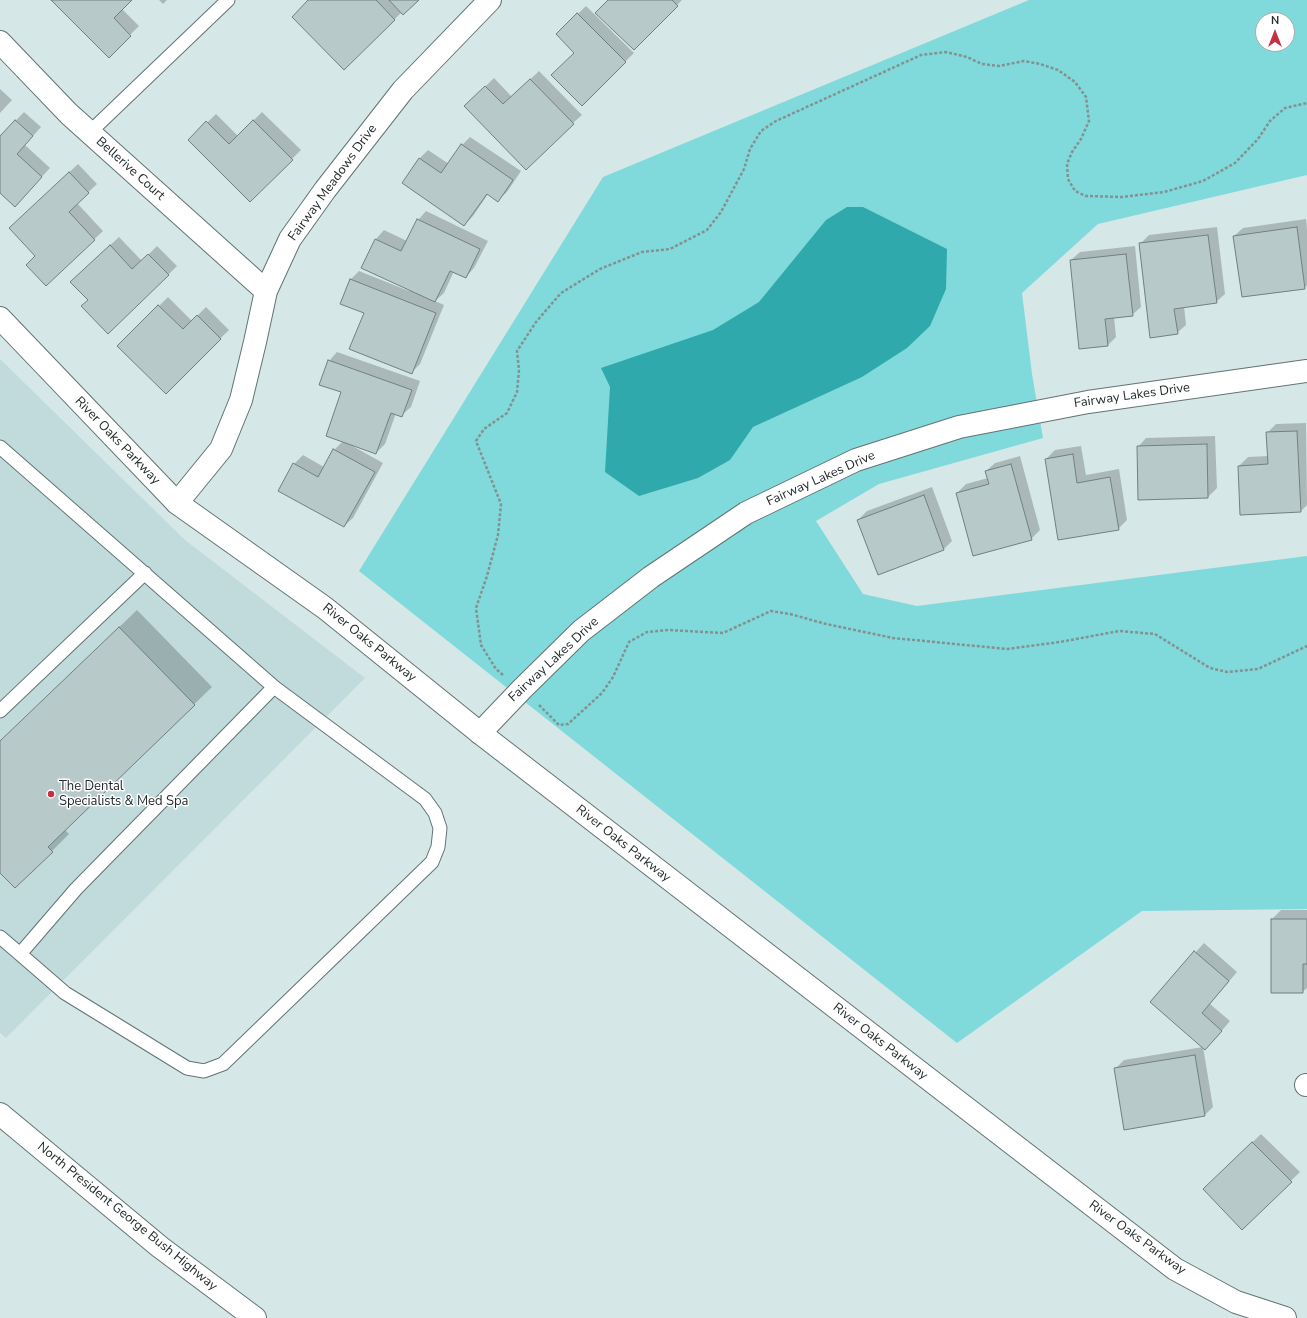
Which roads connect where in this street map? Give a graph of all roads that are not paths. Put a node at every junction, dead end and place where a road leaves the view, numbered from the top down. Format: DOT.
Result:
graph roads {
  1 [pos="228,0"];
  2 [pos="490,0"];
  3 [pos="0,42"];
  4 [pos="89,133"];
  5 [pos="266,291"];
  6 [pos="0,318"];
  7 [pos="1307,371"];
  8 [pos="0,447"];
  9 [pos="177,503"];
  10 [pos="145,573"];
  11 [pos="274,687"];
  12 [pos="0,711"];
  13 [pos="480,733"];
  14 [pos="0,937"];
  15 [pos="20,954"];
  16 [pos="0,1114"];
  17 [pos="255,1318"];
  18 [pos="1285,1318"];
  1 -- 4 [label="lane"];
  2 -- 5 [label="street, Fairway Meadows Drive"];
  3 -- 4 [label="street, Bellerive Court"];
  4 -- 5 [label="street, Bellerive Court"];
  5 -- 9 [label="street, Fairway Meadows Drive"];
  6 -- 9 [label="street, River Oaks Parkway"];
  7 -- 13 [label="street, Fairway Lakes Drive"];
  8 -- 10 [label="lane"];
  9 -- 13 [label="street, River Oaks Parkway"];
  10 -- 11 [label="lane"];
  10 -- 12 [label="lane"];
  11 -- 15 [label="lane"];
  11 -- 15 [label="lane"];
  13 -- 18 [label="street, River Oaks Parkway"];
  14 -- 15 [label="lane"];
  16 -- 17 [label="street, North President George Bush Highway"];
}
